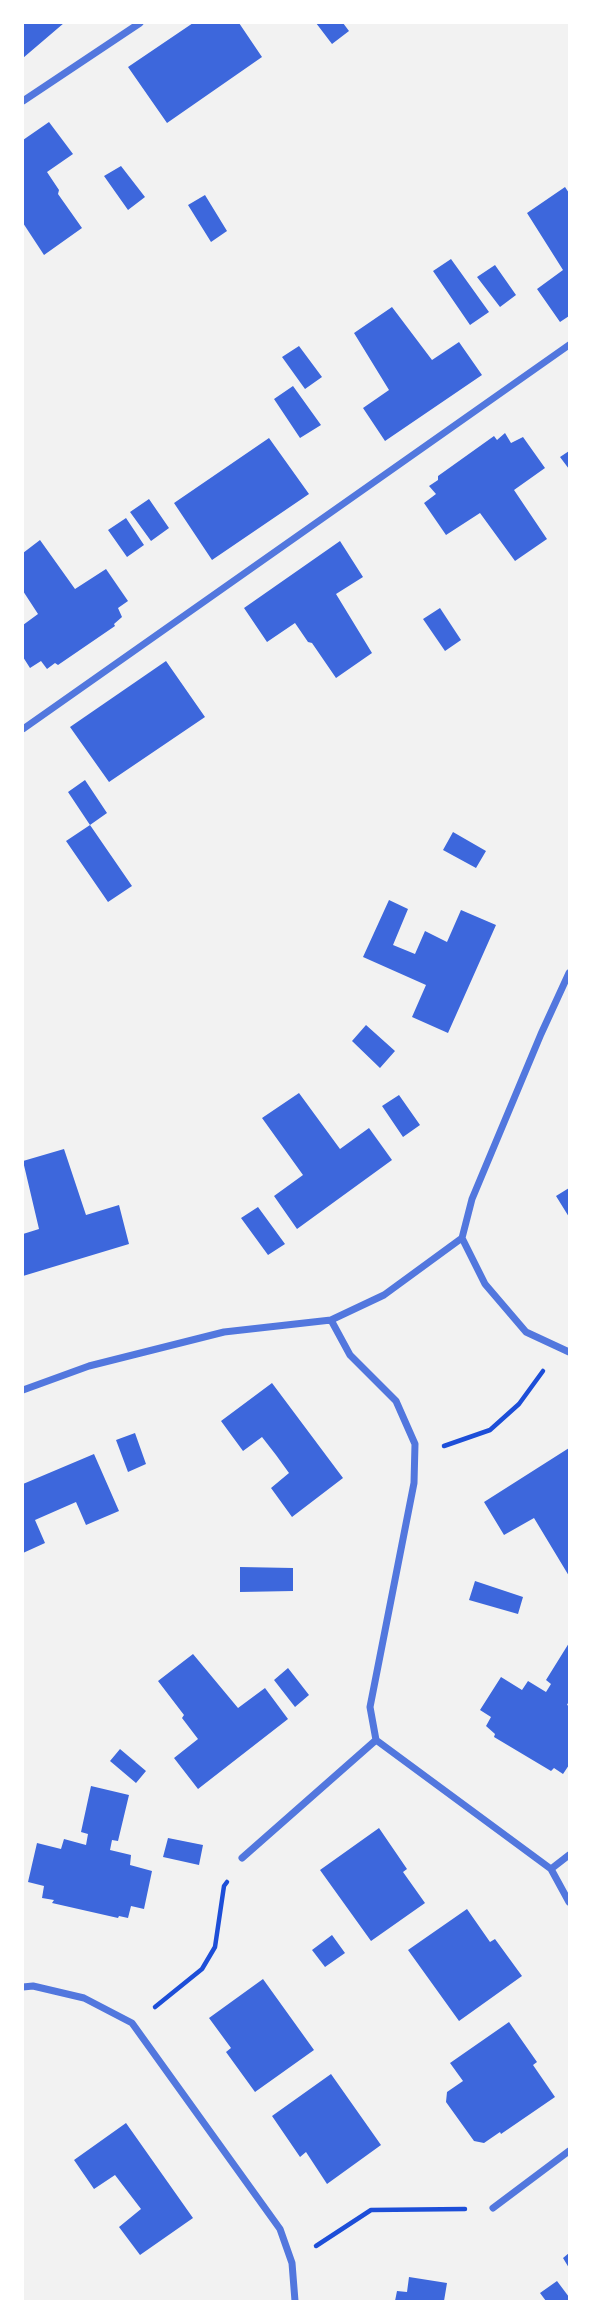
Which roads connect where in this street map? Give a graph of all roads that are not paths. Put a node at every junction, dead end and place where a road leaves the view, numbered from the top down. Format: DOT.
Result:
graph roads {
  1 [pos="140,23"];
  2 [pos="23,101"];
  3 [pos="569,345"];
  4 [pos="23,729"];
  5 [pos="569,973"];
  6 [pos="462,1238"];
  7 [pos="331,1320"];
  8 [pos="569,1352"];
  9 [pos="23,1390"];
  10 [pos="376,1740"];
  11 [pos="569,1855"];
  12 [pos="242,1858"];
  13 [pos="551,1868"];
  14 [pos="569,1902"];
  15 [pos="23,1987"];
  16 [pos="569,2151"];
  17 [pos="494,2208"];
  18 [pos="295,2301"];
  1 -- 2 [label="street"];
  3 -- 4 [label="street"];
  5 -- 6 [label="street"];
  6 -- 7 [label="street"];
  6 -- 8 [label="street"];
  7 -- 9 [label="street"];
  7 -- 10 [label="street"];
  10 -- 12 [label="street"];
  10 -- 13 [label="street"];
  11 -- 13 [label="street"];
  13 -- 14 [label="street"];
  15 -- 18 [label="street"];
  16 -- 17 [label="street"];
}
